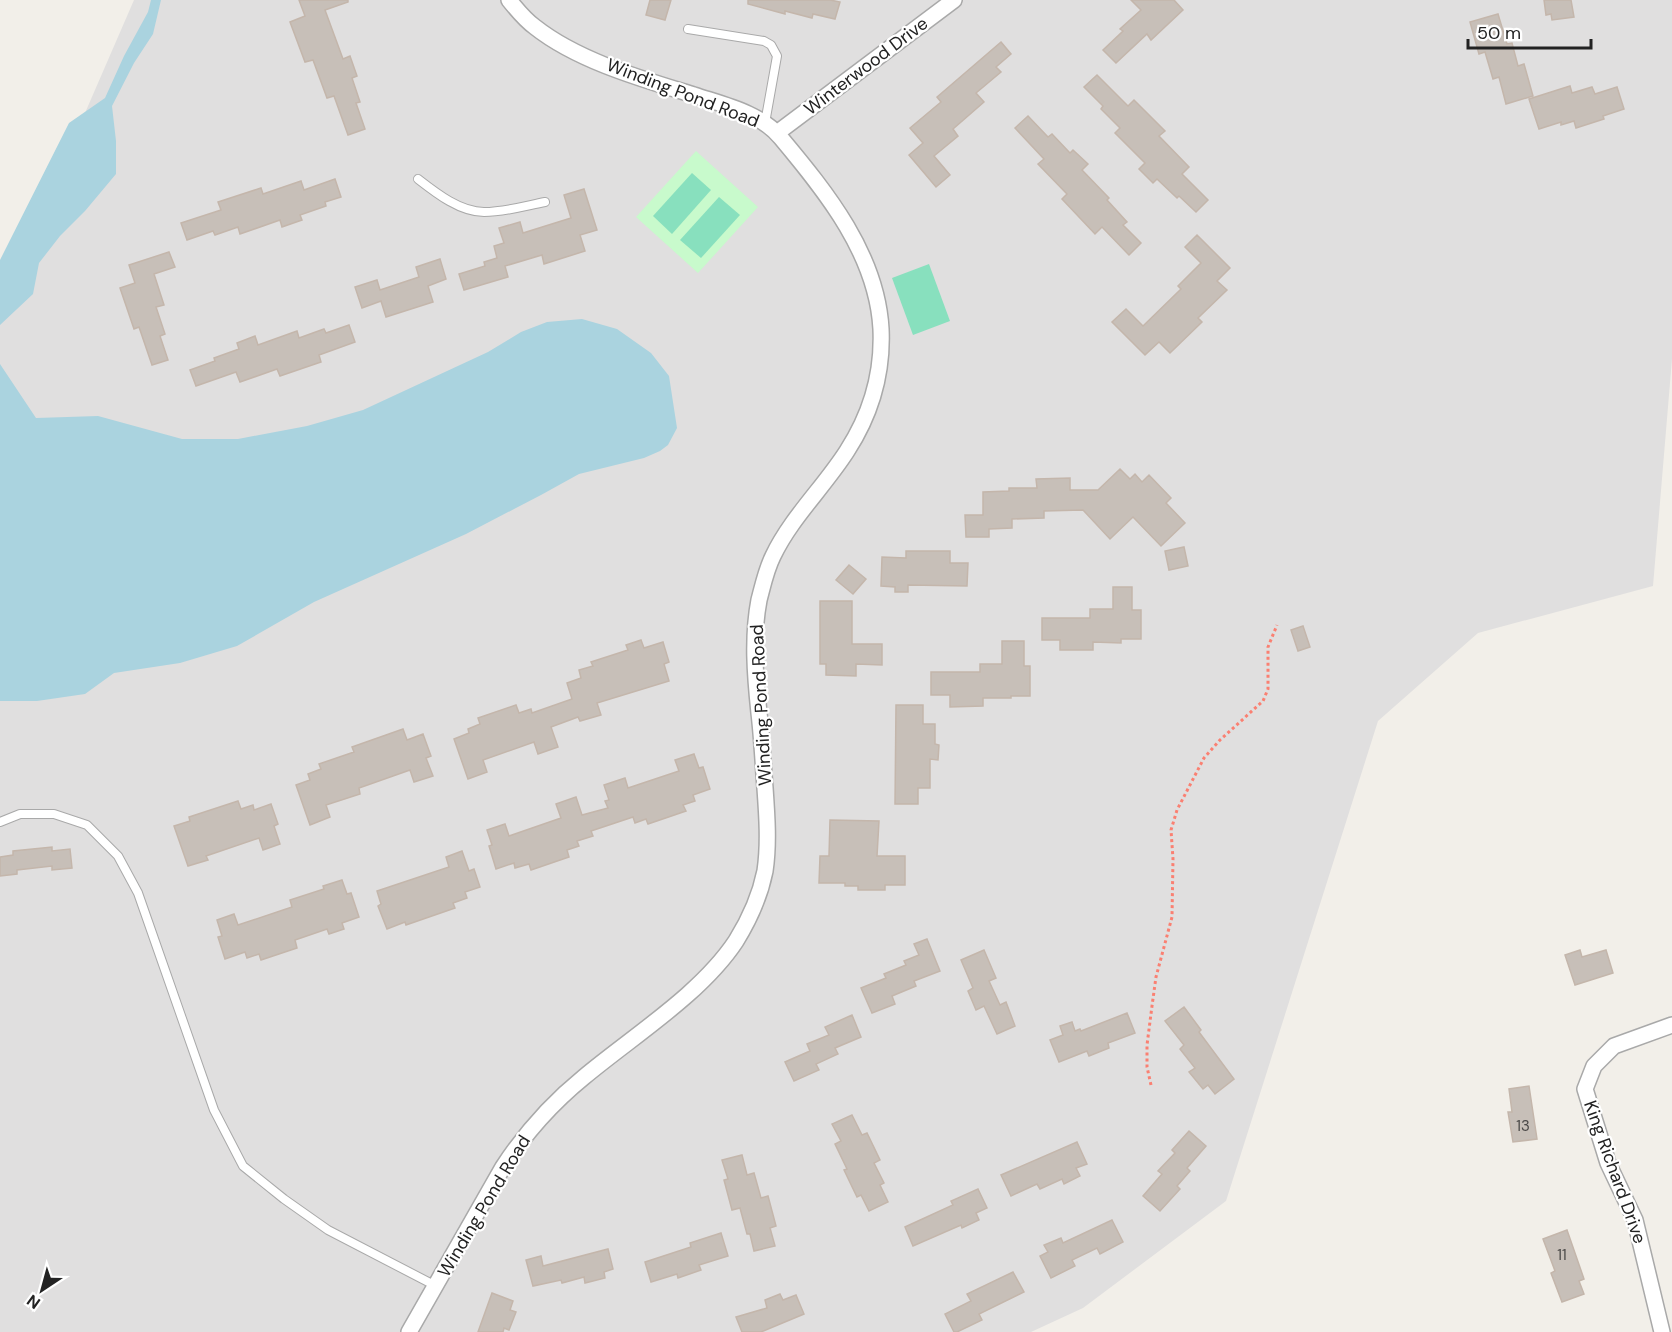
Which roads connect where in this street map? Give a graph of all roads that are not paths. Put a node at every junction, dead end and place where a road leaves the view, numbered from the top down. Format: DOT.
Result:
graph roads {
  1 [pos="508,0"];
  2 [pos="954,0"];
  3 [pos="688,29"];
  4 [pos="765,123"];
  5 [pos="777,133"];
  6 [pos="418,179"];
  7 [pos="545,202"];
  8 [pos="0,822"];
  9 [pos="1672,1025"];
  10 [pos="436,1286"];
  11 [pos="409,1332"];
  12 [pos="1662,1332"];
  1 -- 4 [label="street, Winding Pond Road"];
  2 -- 5 [label="street, Winterwood Drive"];
  3 -- 4 [label="lane"];
  4 -- 5 [label="street, Winding Pond Road"];
  5 -- 10 [label="street, Winding Pond Road"];
  6 -- 7 [label="lane"];
  8 -- 10 [label="lane"];
  9 -- 12 [label="street, King Richard Drive"];
  10 -- 11 [label="street, Winding Pond Road"];
}
